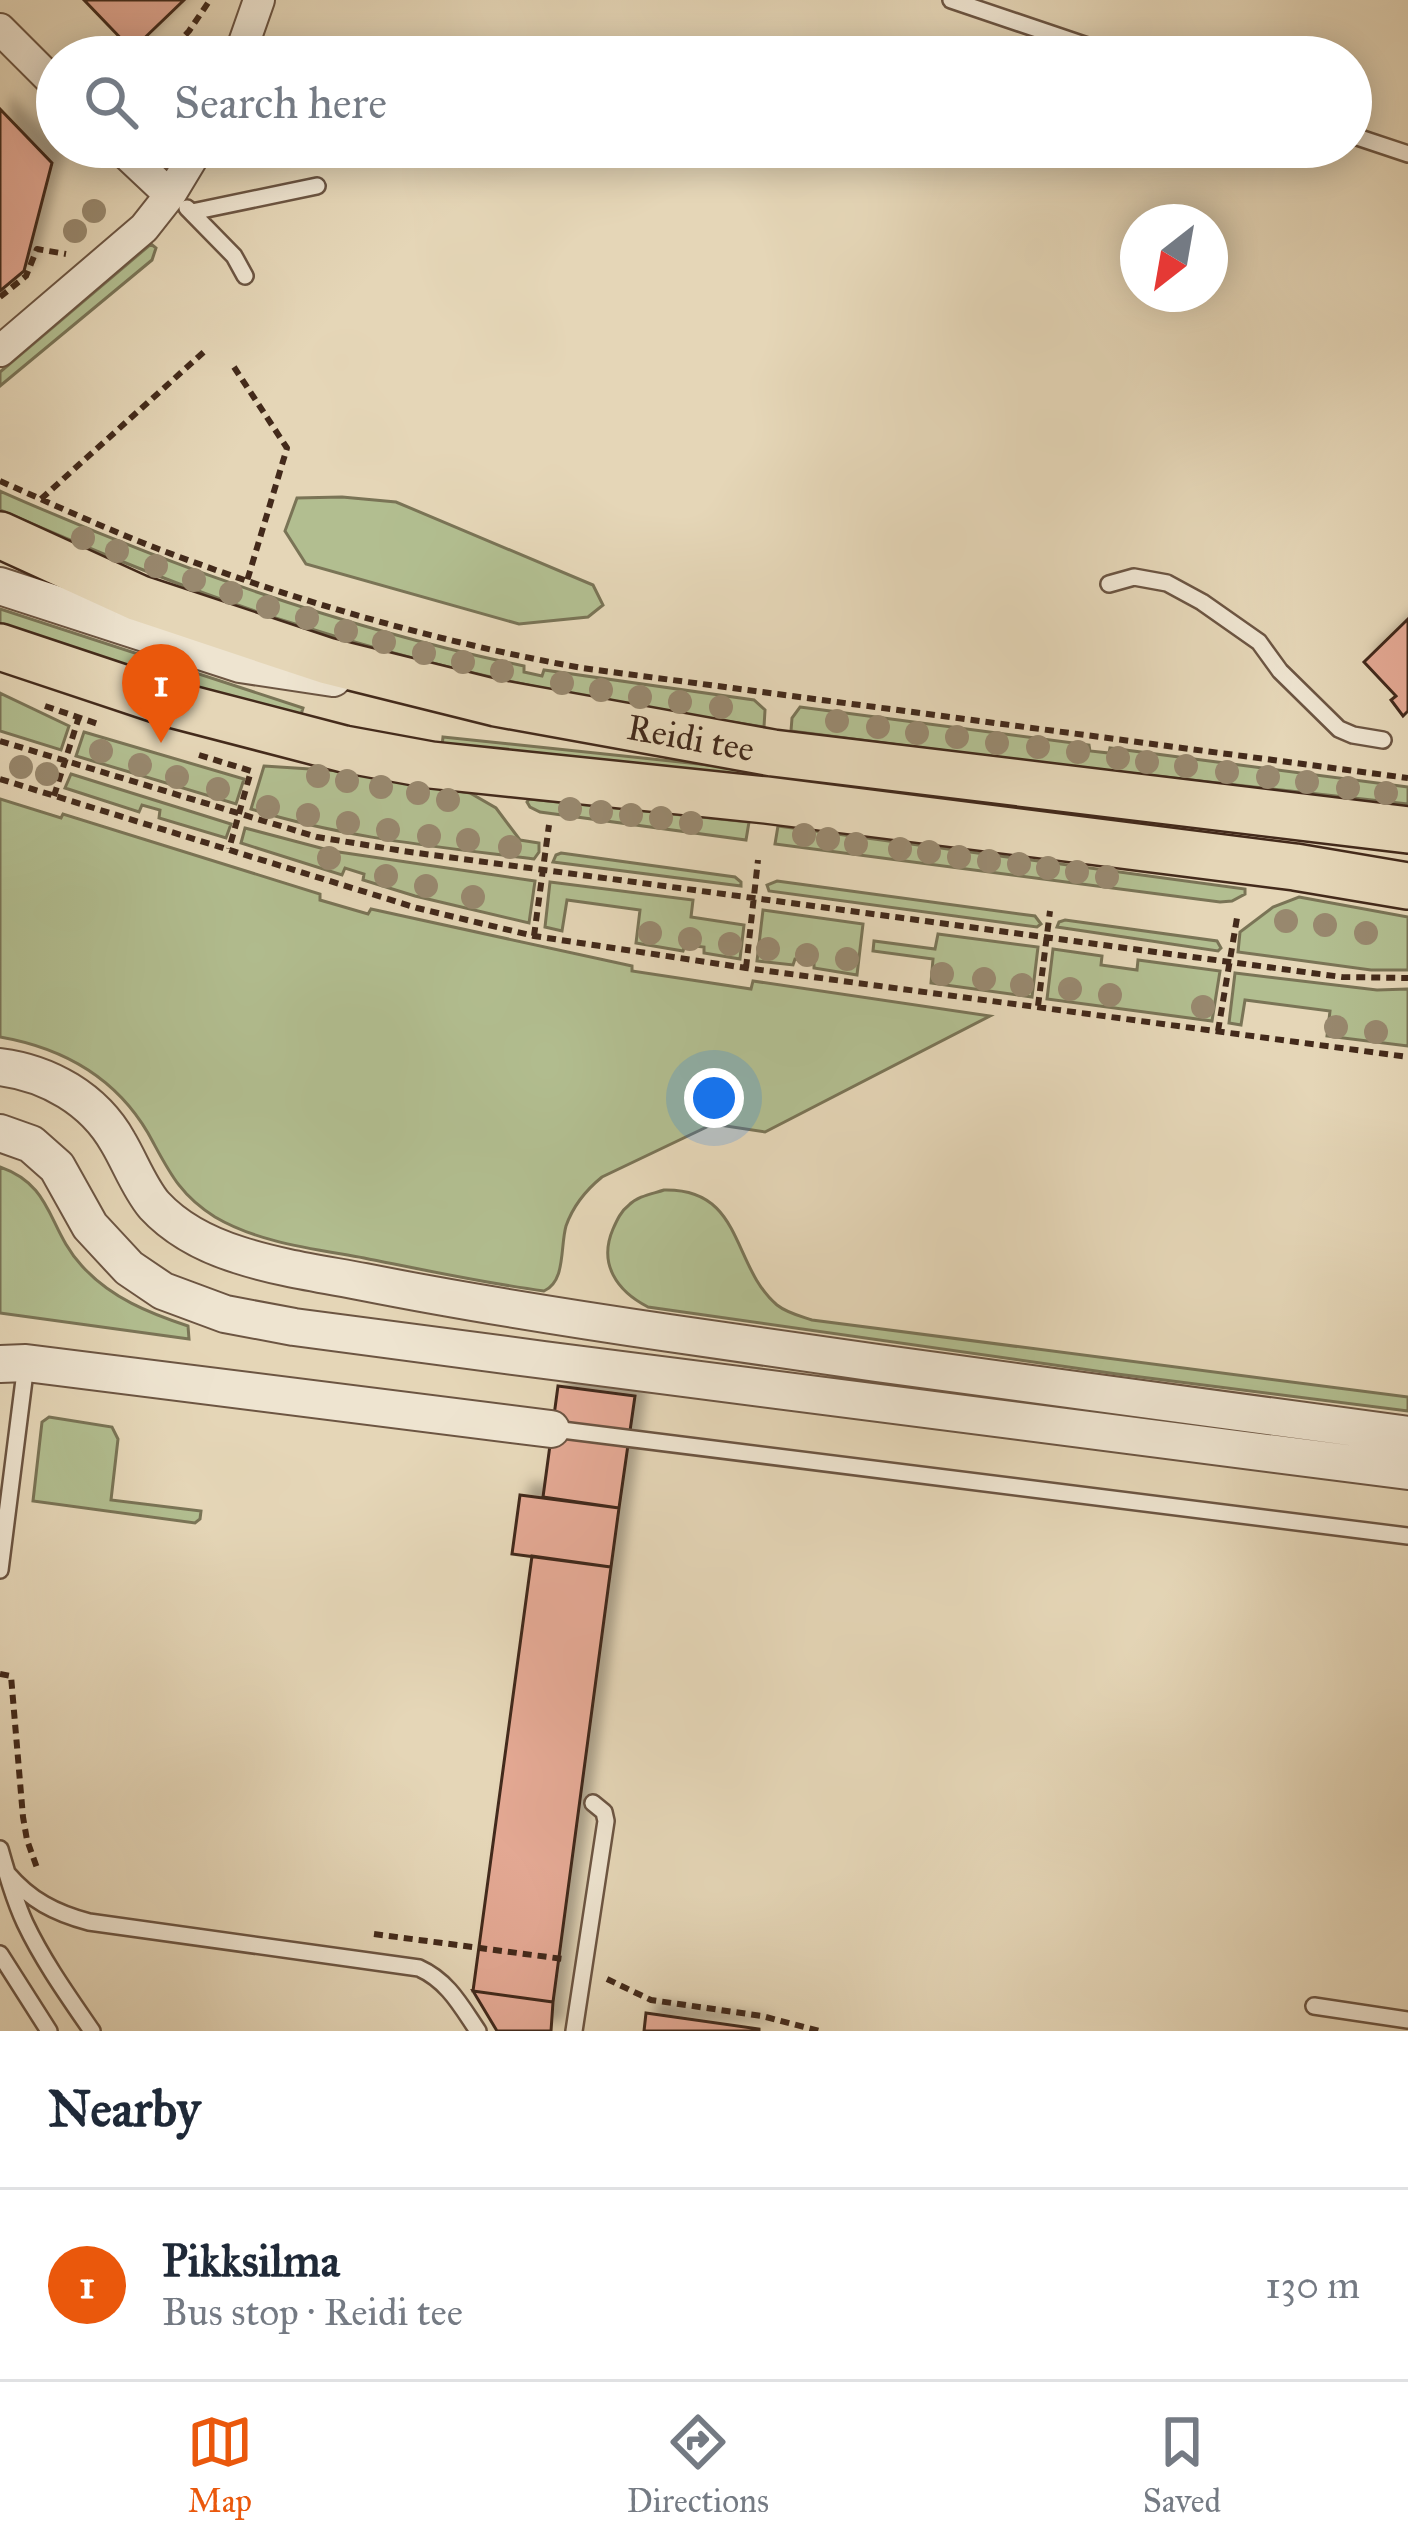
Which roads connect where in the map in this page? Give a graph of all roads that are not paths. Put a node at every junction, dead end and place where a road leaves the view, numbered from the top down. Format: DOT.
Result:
graph roads {
  1 [pos="259,0"];
  2 [pos="951,0"];
  3 [pos="0,29"];
  4 [pos="246,36"];
  5 [pos="1058,36"];
  6 [pos="36,65"];
  7 [pos="1372,142"];
  8 [pos="1408,154"];
  9 [pos="142,168"];
  10 [pos="192,168"];
  11 [pos="317,186"];
  12 [pos="181,204"];
  13 [pos="244,276"];
  14 [pos="0,351"];
  15 [pos="0,535"];
  16 [pos="1109,584"];
  17 [pos="0,586"];
  18 [pos="0,647"];
  19 [pos="496,703"];
  20 [pos="1383,740"];
  21 [pos="1408,830"];
  22 [pos="1408,886"];
  23 [pos="0,1067"];
  24 [pos="0,1133"];
  25 [pos="576,1319"];
  26 [pos="9,1360"];
  27 [pos="544,1360"];
  28 [pos="551,1429"];
  29 [pos="1408,1435"];
  30 [pos="1408,1471"];
  31 [pos="1408,1536"];
  32 [pos="0,1570"];
  33 [pos="593,1803"];
  34 [pos="0,1849"];
  35 [pos="7,1874"];
  36 [pos="0,1954"];
  37 [pos="1314,2006"];
  38 [pos="1402,2021"];
  39 [pos="50,2031"];
  40 [pos="92,2031"];
  41 [pos="478,2031"];
  42 [pos="574,2031"];
  1 -- 4 [label="street"];
  2 -- 5 [label="lane"];
  3 -- 6 [label="street"];
  7 -- 8 [label="lane"];
  9 -- 12 [label="street"];
  10 -- 12 [label="street"];
  11 -- 12 [label="lane"];
  12 -- 13 [label="lane"];
  12 -- 14 [label="street"];
  15 -- 19 [label="main road, Reidi tee"];
  16 -- 20 [label="lane"];
  17 -- 19 [label="street"];
  18 -- 22 [label="main road, Reidi tee"];
  19 -- 21 [label="main road, Reidi tee"];
  23 -- 25 [label="street"];
  24 -- 27 [label="street"];
  25 -- 27 [label="street"];
  25 -- 29 [label="street"];
  26 -- 28 [label="street"];
  26 -- 32 [label="lane"];
  27 -- 30 [label="street"];
  28 -- 31 [label="lane"];
  33 -- 42 [label="lane"];
  34 -- 35 [label="lane"];
  35 -- 40 [label="lane"];
  35 -- 41 [label="lane"];
  36 -- 39 [label="lane"];
  37 -- 38 [label="lane"];
}
